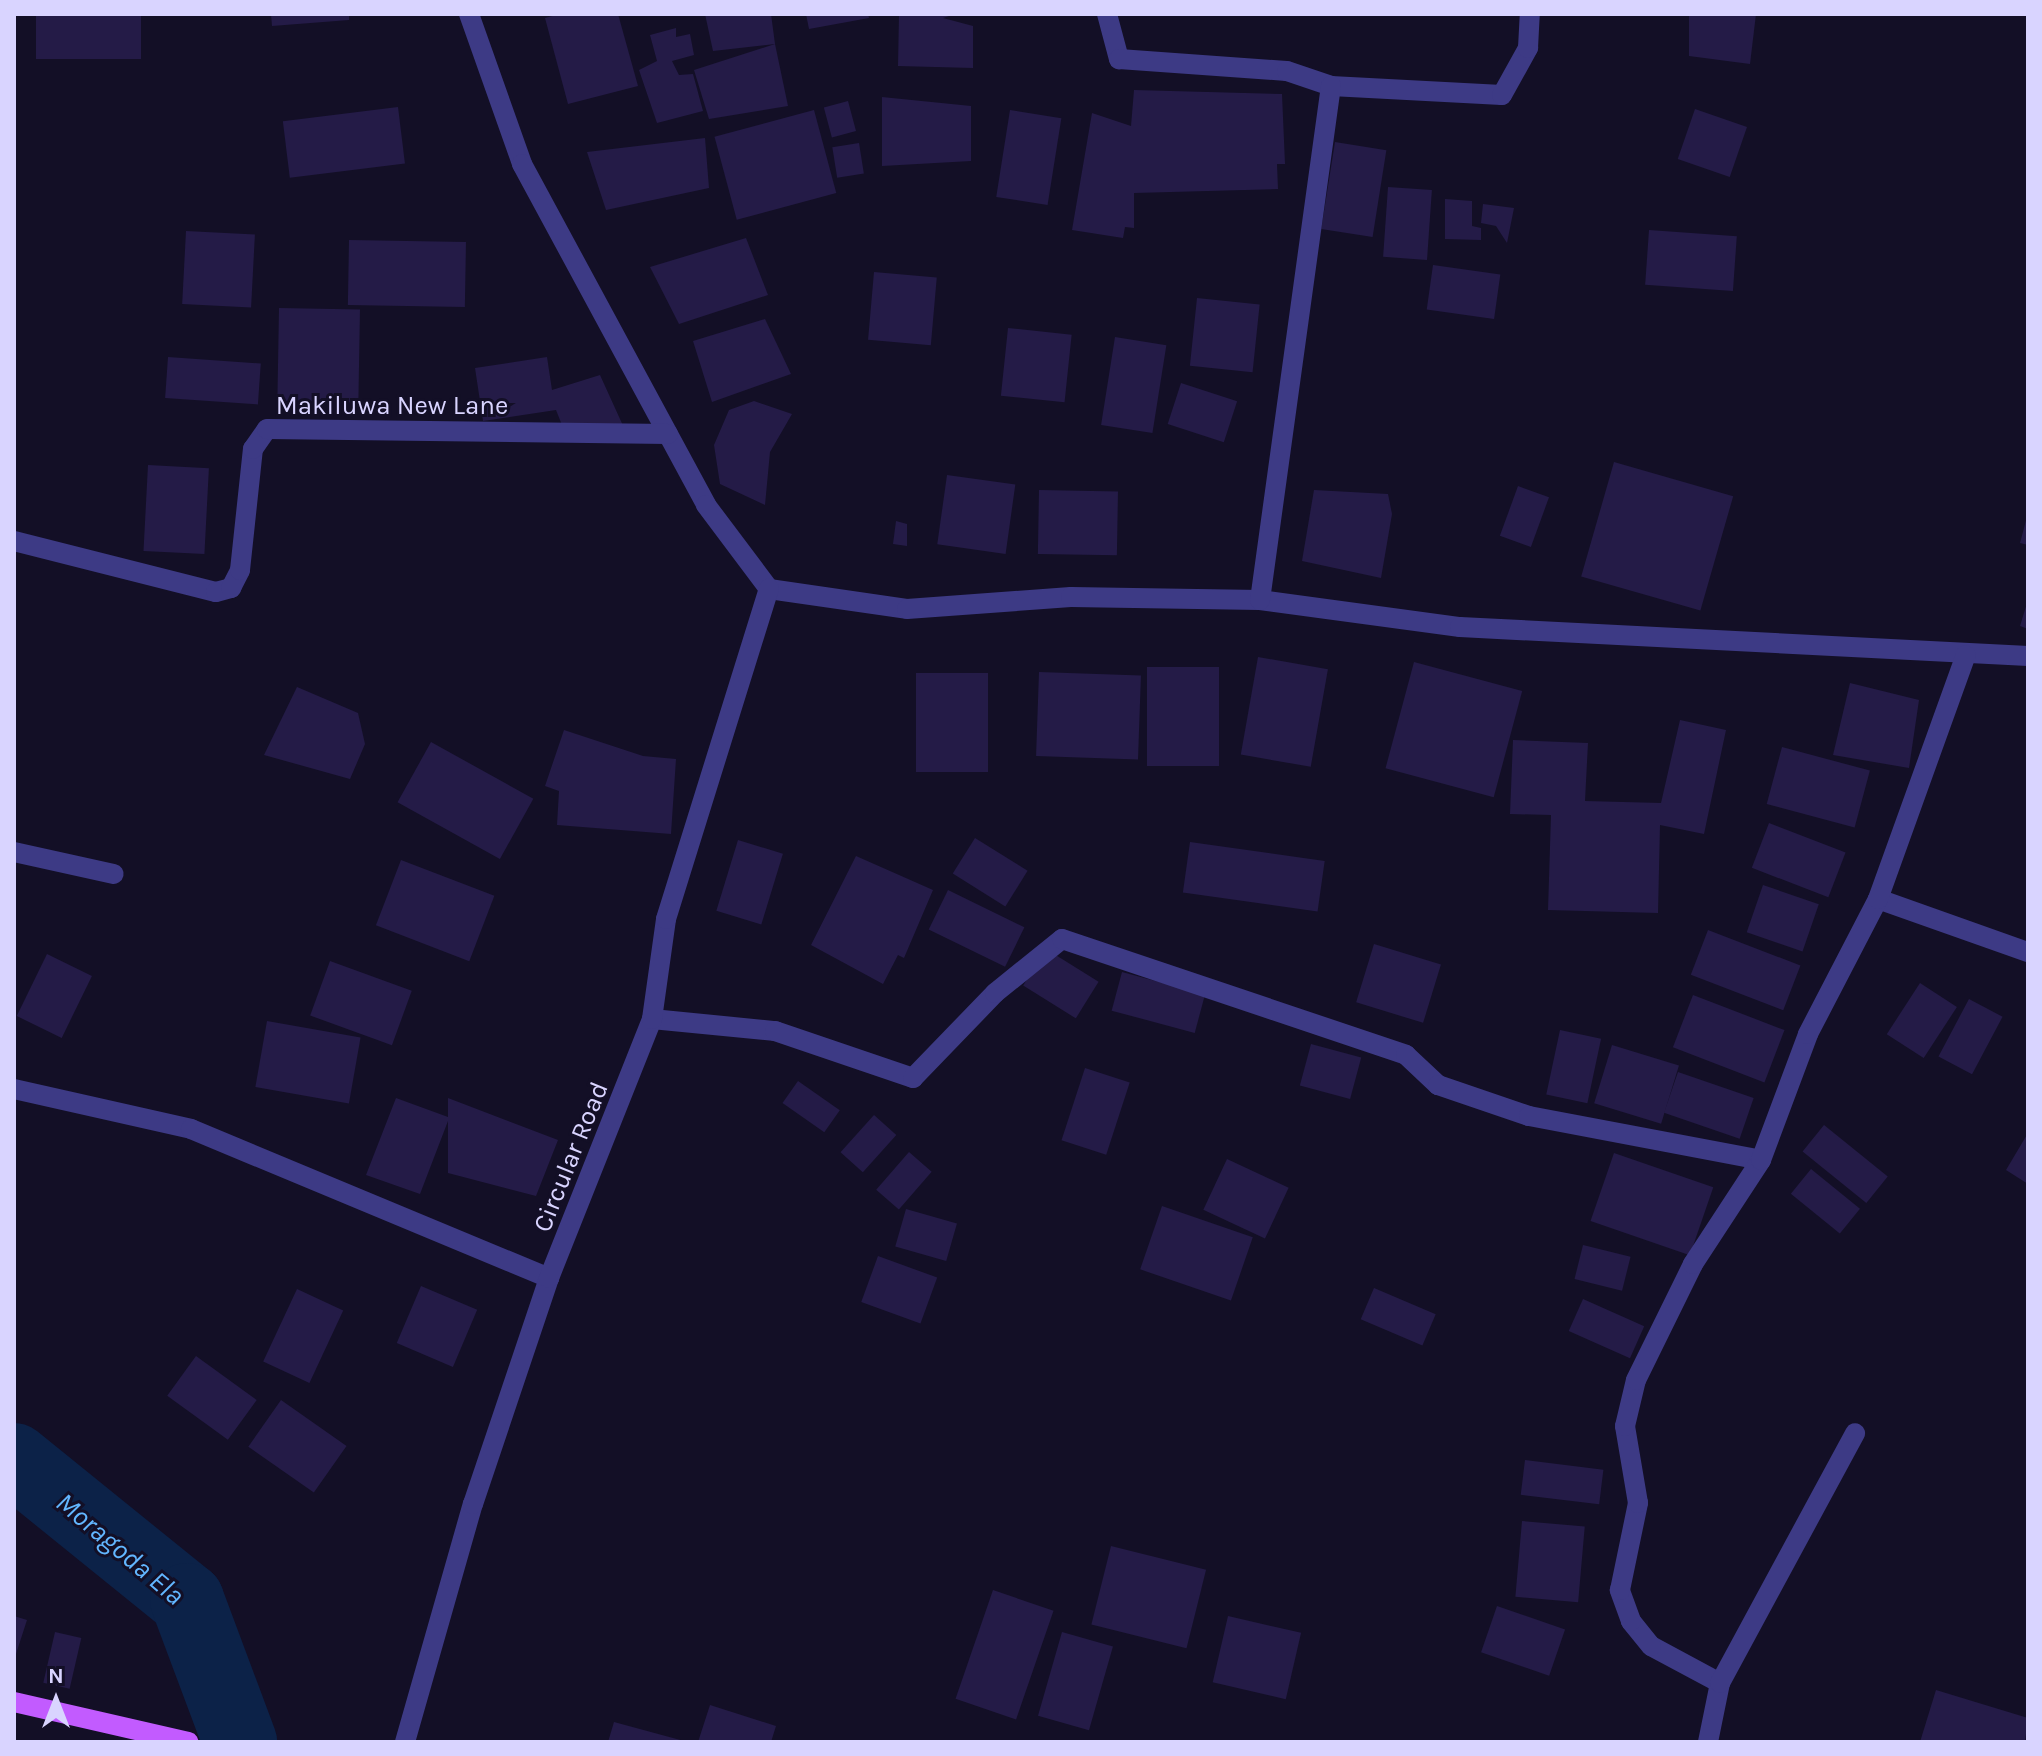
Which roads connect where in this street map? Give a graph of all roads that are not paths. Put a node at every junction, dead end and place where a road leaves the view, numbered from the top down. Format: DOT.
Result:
graph roads {
  1 [pos="469,14"];
  2 [pos="1107,14"];
  3 [pos="1530,14"];
  4 [pos="1331,86"];
  5 [pos="668,434"];
  6 [pos="14,541"];
  7 [pos="769,589"];
  8 [pos="1260,600"];
  9 [pos="1966,655"];
  10 [pos="2028,656"];
  11 [pos="14,852"];
  12 [pos="114,874"];
  13 [pos="1878,899"];
  14 [pos="2028,952"];
  15 [pos="652,1019"];
  16 [pos="14,1089"];
  17 [pos="1761,1160"];
  18 [pos="549,1278"];
  19 [pos="1855,1433"];
  20 [pos="1720,1683"];
  21 [pos="14,1702"];
  22 [pos="133,1736"];
  23 [pos="188,1742"];
  24 [pos="405,1742"];
  25 [pos="1708,1742"];
  1 -- 5 [label="street"];
  2 -- 4 [label="street"];
  3 -- 4 [label="street"];
  4 -- 8 [label="street"];
  5 -- 6 [label="street, Makiluwa New Lane"];
  5 -- 7 [label="street"];
  7 -- 8 [label="street"];
  7 -- 15 [label="street, Circular Road"];
  8 -- 9 [label="street"];
  9 -- 10 [label="street"];
  9 -- 13 [label="street"];
  11 -- 12 [label="street"];
  13 -- 14 [label="street"];
  13 -- 17 [label="street"];
  15 -- 17 [label="street"];
  15 -- 18 [label="street, Circular Road"];
  16 -- 18 [label="street"];
  17 -- 20 [label="street"];
  18 -- 24 [label="street, Circular Road"];
  19 -- 20 [label="street"];
  20 -- 25 [label="street"];
  21 -- 22 [label="main road"];
  22 -- 23 [label="main road"];
}
